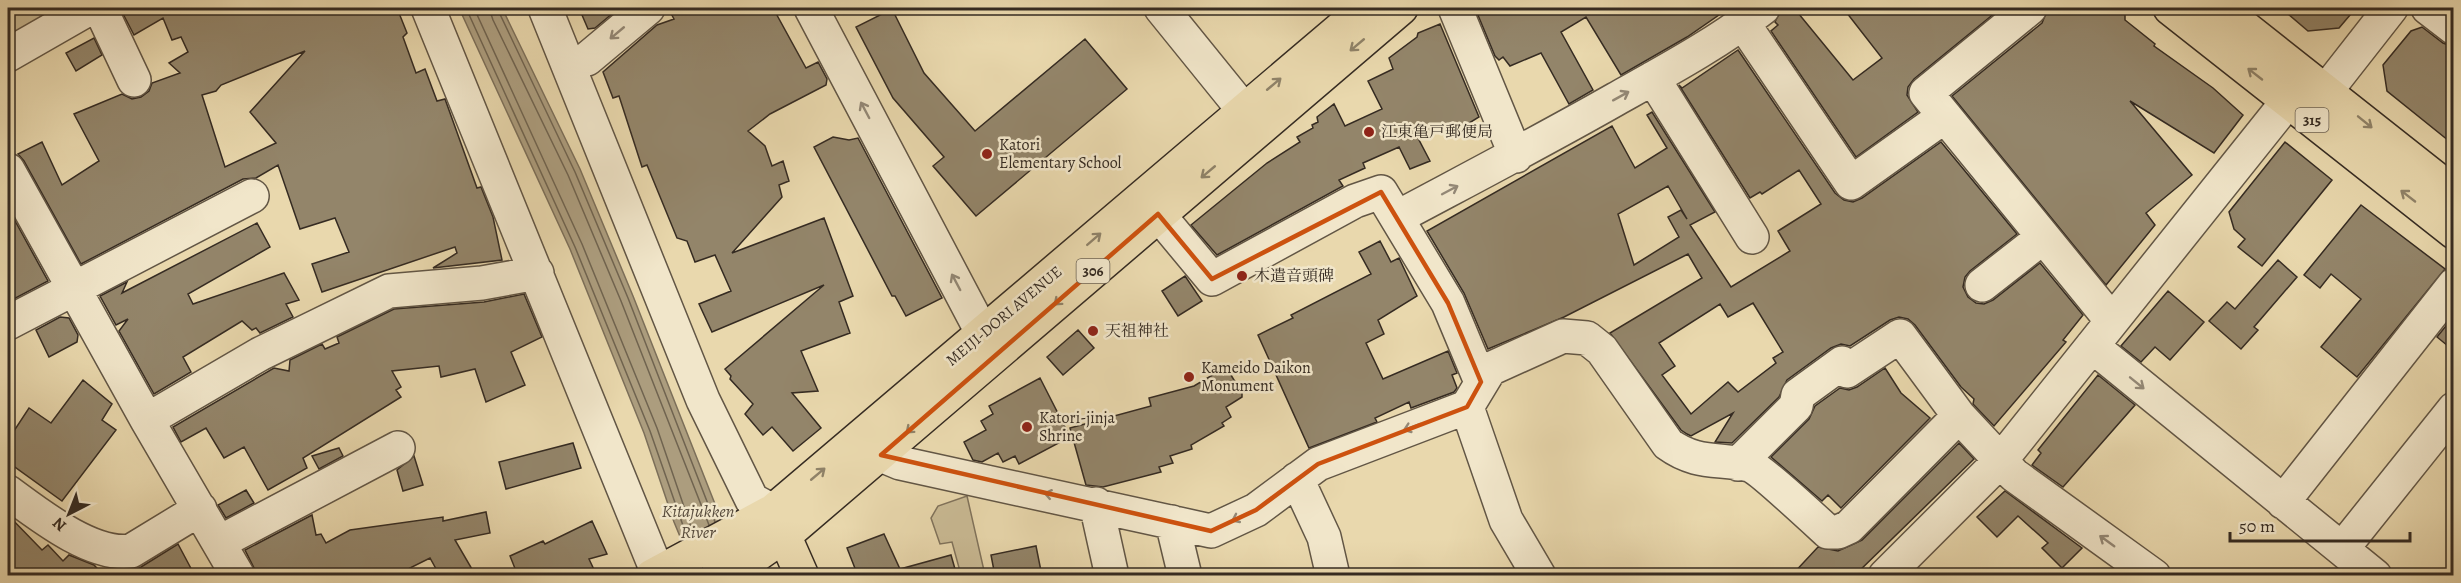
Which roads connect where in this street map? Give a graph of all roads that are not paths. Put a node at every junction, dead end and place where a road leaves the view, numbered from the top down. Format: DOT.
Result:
graph roads {
  1 [pos="90,8"];
  2 [pos="100,8"];
  3 [pos="428,8"];
  4 [pos="545,8"];
  5 [pos="566,8"];
  6 [pos="648,8"];
  7 [pos="811,8"];
  8 [pos="1161,8"];
  9 [pos="1365,8"];
  10 [pos="1401,8"];
  11 [pos="1455,8"];
  12 [pos="2031,8"];
  13 [pos="2170,8"];
  14 [pos="2220,8"];
  15 [pos="2391,8"];
  16 [pos="2428,8"];
  17 [pos="1753,15"];
  18 [pos="2454,28"];
  19 [pos="8,55"];
  20 [pos="586,59"];
  21 [pos="1653,78"];
  22 [pos="134,80"];
  23 [pos="2326,91"];
  24 [pos="2288,101"];
  25 [pos="1944,116"];
  26 [pos="1251,120"];
  27 [pos="1516,156"];
  28 [pos="8,170"];
  29 [pos="2454,193"];
  30 [pos="252,196"];
  31 [pos="1158,214"];
  32 [pos="1398,217"];
  33 [pos="2454,232"];
  34 [pos="1752,237"];
  35 [pos="2042,238"];
  36 [pos="537,273"];
  37 [pos="1982,285"];
  38 [pos="2454,285"];
  39 [pos="74,290"];
  40 [pos="8,324"];
  41 [pos="984,334"];
  42 [pos="2102,334"];
  43 [pos="1474,394"];
  44 [pos="2454,409"];
  45 [pos="1959,416"];
  46 [pos="147,420"];
  47 [pos="398,448"];
  48 [pos="881,455"];
  49 [pos="2001,460"];
  50 [pos="1738,464"];
  51 [pos="1297,479"];
  52 [pos="8,492"];
  53 [pos="2283,502"];
  54 [pos="1096,504"];
  55 [pos="200,509"];
  56 [pos="1172,522"];
  57 [pos="763,531"];
  58 [pos="220,542"];
  59 [pos="2342,549"];
  60 [pos="113,564"];
  61 [pos="1898,570"];
  62 [pos="661,572"];
  63 [pos="1531,573"];
  64 [pos="238,576"];
  65 [pos="717,576"];
  66 [pos="802,576"];
  67 [pos="1112,576"];
  68 [pos="1185,576"];
  69 [pos="1333,576"];
  70 [pos="2154,576"];
  71 [pos="2375,576"];
  1 -- 19 [label="street"];
  2 -- 22 [label="street"];
  3 -- 36 [label="street"];
  4 -- 57 [label="street"];
  5 -- 20 [label="street"];
  6 -- 20 [label="street, one-way"];
  41 -- 7 [label="street, one-way"];
  8 -- 26 [label="street"];
  26 -- 9 [label="main road, MEIJI-DORI AVENUE / 306, one-way"];
  10 -- 26 [label="main road, MEIJI-DORI AVENUE / 306, one-way"];
  11 -- 27 [label="street"];
  12 -- 25 [label="street"];
  24 -- 13 [label="main road, 315, one-way"];
  14 -- 23 [label="main road, 315"];
  15 -- 23 [label="street"];
  16 -- 18 [label="street"];
  17 -- 21 [label="street"];
  17 -- 25 [label="street"];
  20 -- 57 [label="street"];
  27 -- 21 [label="street, one-way"];
  21 -- 34 [label="street"];
  23 -- 24 [label="street"];
  23 -- 29 [label="main road, 315, one-way"];
  33 -- 24 [label="main road, 315, one-way"];
  24 -- 42 [label="street"];
  25 -- 35 [label="street"];
  26 -- 31 [label="main road, MEIJI-DORI AVENUE / 306, one-way"];
  41 -- 26 [label="main road, MEIJI-DORI AVENUE / 306, one-way"];
  32 -- 27 [label="street, one-way"];
  28 -- 39 [label="street"];
  30 -- 39 [label="street"];
  31 -- 32 [label="street"];
  31 -- 48 [label="main road, MEIJI-DORI AVENUE / 306, one-way"];
  32 -- 43 [label="street"];
  35 -- 37 [label="street"];
  35 -- 42 [label="street"];
  36 -- 46 [label="street"];
  36 -- 62 [label="street"];
  38 -- 53 [label="street"];
  39 -- 40 [label="street"];
  39 -- 46 [label="street"];
  57 -- 41 [label="main road, MEIJI-DORI AVENUE / 306, one-way"];
  42 -- 49 [label="street"];
  42 -- 53 [label="street, one-way"];
  43 -- 50 [label="street"];
  43 -- 51 [label="street, one-way"];
  43 -- 63 [label="street"];
  44 -- 59 [label="street"];
  45 -- 49 [label="street"];
  45 -- 50 [label="street"];
  45 -- 50 [label="street"];
  46 -- 55 [label="street"];
  47 -- 58 [label="street"];
  54 -- 48 [label="street, one-way"];
  48 -- 57 [label="main road, MEIJI-DORI AVENUE / 306"];
  49 -- 61 [label="street"];
  70 -- 49 [label="street, one-way"];
  51 -- 56 [label="street, one-way"];
  51 -- 69 [label="street"];
  52 -- 60 [label="street"];
  53 -- 59 [label="street"];
  54 -- 56 [label="street"];
  54 -- 67 [label="street"];
  55 -- 58 [label="street"];
  55 -- 60 [label="street"];
  56 -- 68 [label="street"];
  57 -- 62 [label="main road, MEIJI-DORI AVENUE / 306"];
  57 -- 65 [label="main road, MEIJI-DORI AVENUE / 306"];
  57 -- 66 [label="main road"];
  58 -- 64 [label="street"];
  59 -- 71 [label="street"];
}
